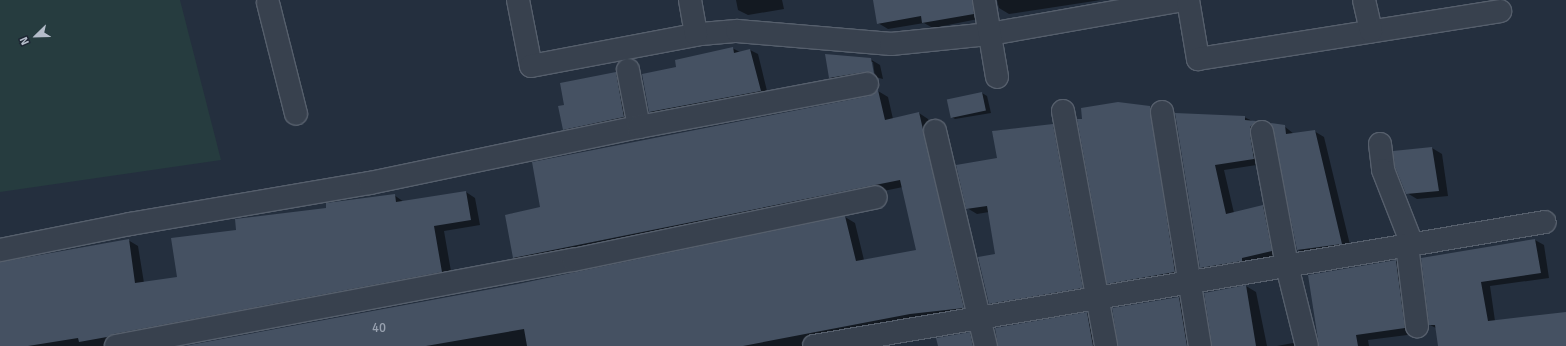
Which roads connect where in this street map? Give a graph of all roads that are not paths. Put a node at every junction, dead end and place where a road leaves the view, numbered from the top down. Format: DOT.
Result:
graph roads {
  1 [pos="518,0"];
  2 [pos="690,0"];
  3 [pos="984,0"];
  4 [pos="1182,0"];
  5 [pos="1188,0"];
  6 [pos="1364,0"];
  7 [pos="273,1"];
  8 [pos="1500,11"];
  9 [pos="1370,31"];
  10 [pos="696,34"];
  11 [pos="990,34"];
  12 [pos="628,70"];
  13 [pos="997,77"];
  14 [pos="867,84"];
  15 [pos="1063,111"];
  16 [pos="1162,112"];
  17 [pos="296,114"];
  18 [pos="639,127"];
  19 [pos="935,131"];
  20 [pos="1262,132"];
  21 [pos="1380,144"];
  22 [pos="876,197"];
  23 [pos="1545,222"];
  24 [pos="1409,245"];
  25 [pos="0,250"];
  26 [pos="1287,266"];
  27 [pos="1190,282"];
  28 [pos="1097,298"];
  29 [pos="979,318"];
  30 [pos="1417,326"];
  31 [pos="116,346"];
  32 [pos="814,346"];
  33 [pos="986,346"];
  34 [pos="1106,346"];
  35 [pos="1200,346"];
  36 [pos="1306,346"];
  1 -- 10 [label="street"];
  2 -- 10 [label="street"];
  3 -- 11 [label="street"];
  4 -- 11 [label="street"];
  5 -- 9 [label="street"];
  6 -- 9 [label="street"];
  7 -- 17 [label="street"];
  8 -- 9 [label="street"];
  10 -- 11 [label="street"];
  11 -- 13 [label="street"];
  12 -- 18 [label="street"];
  14 -- 18 [label="street"];
  15 -- 28 [label="street"];
  16 -- 27 [label="street"];
  18 -- 25 [label="street"];
  19 -- 29 [label="street"];
  20 -- 26 [label="street"];
  21 -- 24 [label="street"];
  22 -- 31 [label="street"];
  23 -- 24 [label="street"];
  24 -- 26 [label="street"];
  24 -- 30 [label="street"];
  26 -- 27 [label="street"];
  26 -- 36 [label="street"];
  27 -- 28 [label="street"];
  27 -- 35 [label="street"];
  28 -- 29 [label="street"];
  28 -- 34 [label="street"];
  29 -- 32 [label="street"];
  29 -- 33 [label="street"];
}
